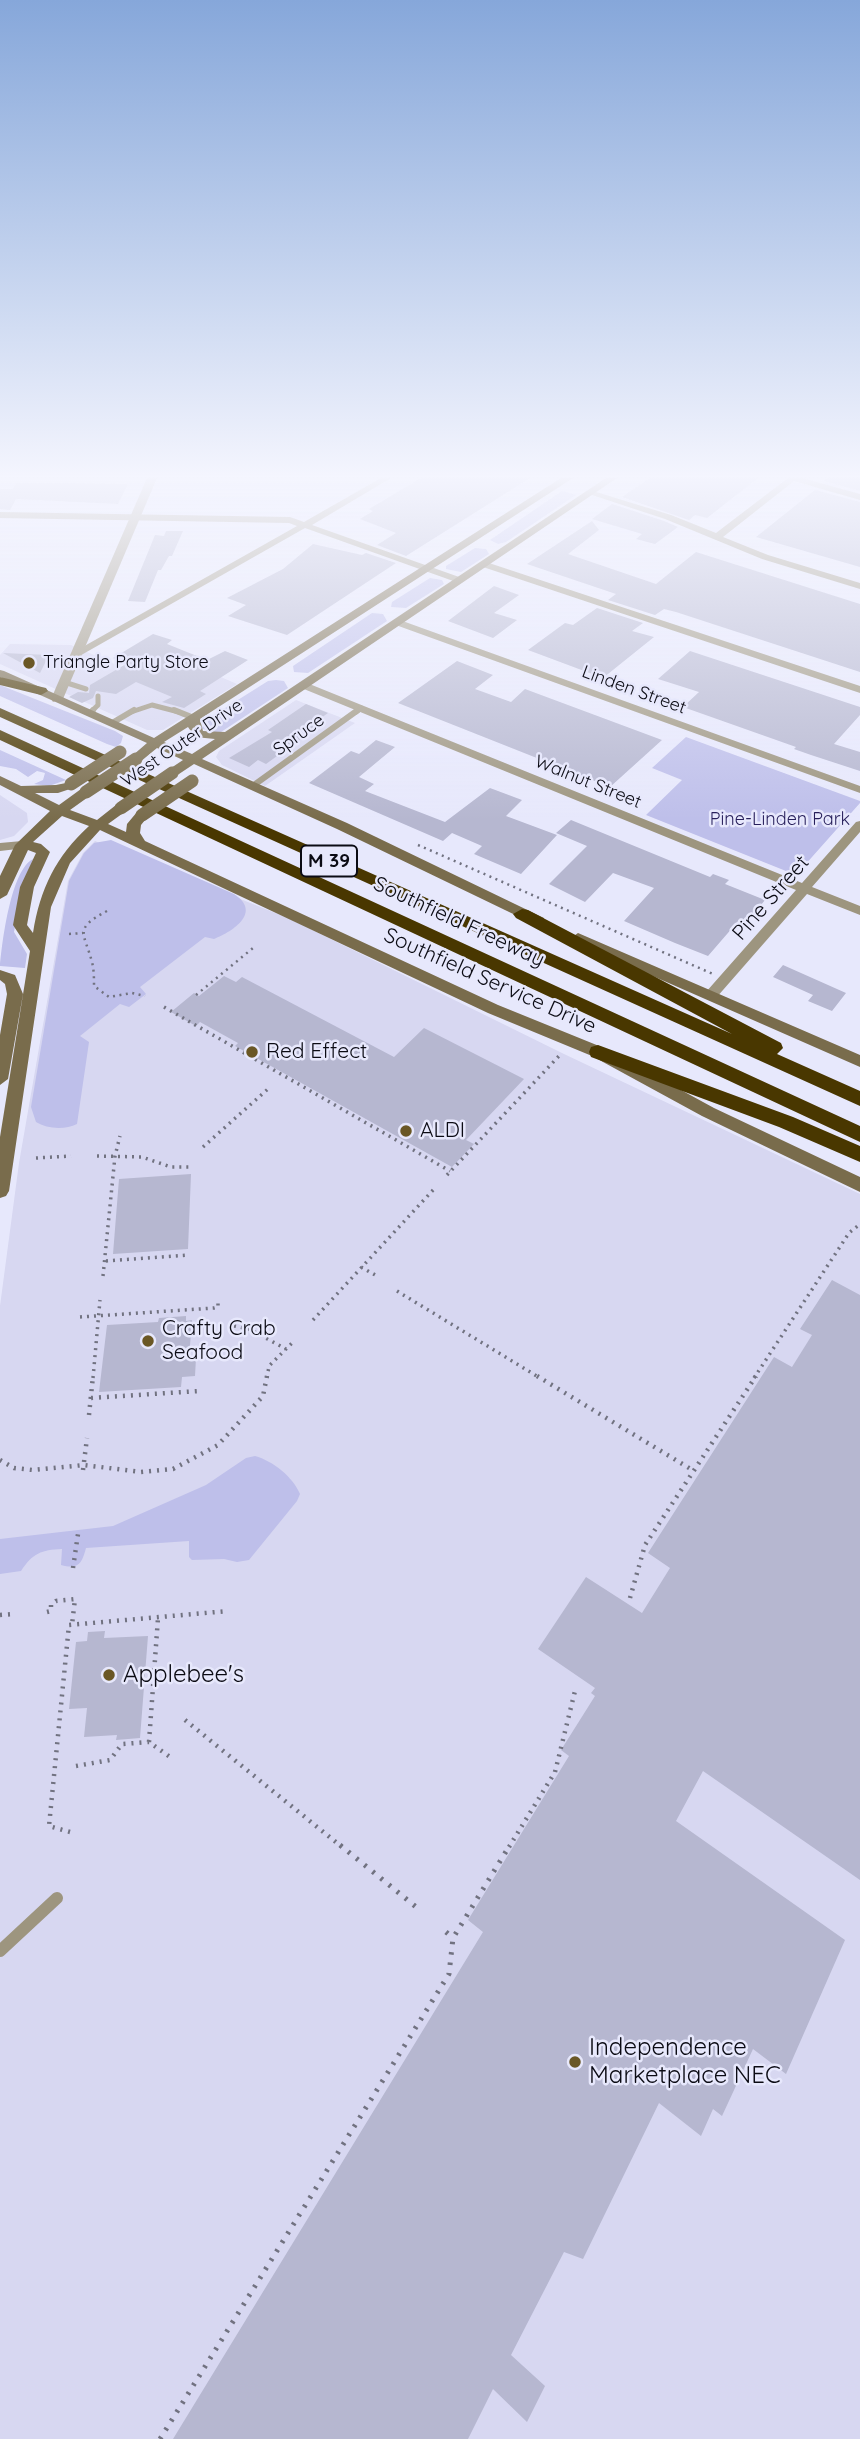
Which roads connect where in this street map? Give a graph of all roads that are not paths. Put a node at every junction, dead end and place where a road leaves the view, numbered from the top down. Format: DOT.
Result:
graph roads {
  1 [pos="103,592"];
  2 [pos="187,592"];
  3 [pos="397,592"];
  4 [pos="442,592"];
  5 [pos="567,592"];
  6 [pos="397,622"];
  7 [pos="76,655"];
  8 [pos="0,673"];
  9 [pos="286,677"];
  10 [pos="0,681"];
  11 [pos="65,682"];
  12 [pos="86,689"];
  13 [pos="860,690"];
  14 [pos="41,691"];
  15 [pos="98,696"];
  16 [pos="57,699"];
  17 [pos="361,708"];
  18 [pos="0,712"];
  19 [pos="90,713"];
  20 [pos="194,718"];
  21 [pos="118,725"];
  22 [pos="0,734"];
  23 [pos="225,736"];
  24 [pos="156,742"];
  25 [pos="194,758"];
  26 [pos="221,771"];
  27 [pos="0,780"];
  28 [pos="254,785"];
  29 [pos="17,790"];
  30 [pos="860,790"];
  31 [pos="60,810"];
  32 [pos="99,824"];
  33 [pos="860,825"];
  34 [pos="141,844"];
  35 [pos="22,845"];
  36 [pos="0,847"];
  37 [pos="4,872"];
  38 [pos="804,889"];
  39 [pos="0,895"];
  40 [pos="860,911"];
  41 [pos="522,914"];
  42 [pos="37,950"];
  43 [pos="0,975"];
  44 [pos="711,995"];
  45 [pos="598,1052"];
  46 [pos="860,1061"];
  47 [pos="0,1079"];
  48 [pos="0,1096"];
  49 [pos="860,1099"];
  50 [pos="12,1117"];
  51 [pos="860,1135"];
  52 [pos="860,1154"];
  53 [pos="860,1185"];
  54 [pos="0,1191"];
  55 [pos="57,1898"];
  56 [pos="0,1951"];
  1 -- 7 [label="street"];
  2 -- 7 [label="street"];
  3 -- 9 [label="main road, West Outer Drive"];
  4 -- 6 [label="main road, West Outer Drive"];
  5 -- 13 [label="street"];
  6 -- 9 [label="main road, West Outer Drive"];
  6 -- 30 [label="street, Linden Street"];
  7 -- 11 [label="street"];
  8 -- 14 [label="main road"];
  9 -- 17 [label="street, Walnut Street"];
  9 -- 20 [label="main road, West Outer Drive"];
  9 -- 23 [label="main road, West Outer Drive"];
  10 -- 14 [label="highway"];
  11 -- 12 [label="lane"];
  11 -- 16 [label="street"];
  14 -- 16 [label="main road"];
  15 -- 19 [label="lane"];
  16 -- 19 [label="main road"];
  17 -- 28 [label="lane, Spruce"];
  17 -- 38 [label="street, Walnut Street"];
  18 -- 49 [label="highway, Southfield Freeway / M 39"];
  19 -- 21 [label="main road"];
  20 -- 21 [label="lane"];
  20 -- 23 [label="main road"];
  20 -- 24 [label="main road, West Outer Drive"];
  21 -- 24 [label="main road"];
  21 -- 29 [label="main road, bridge"];
  22 -- 51 [label="highway, Southfield Freeway / M 39"];
  23 -- 25 [label="main road, West Outer Drive"];
  24 -- 25 [label="main road"];
  24 -- 31 [label="main road, West Outer Drive, bridge"];
  25 -- 26 [label="main road"];
  25 -- 32 [label="main road, West Outer Drive, bridge"];
  26 -- 28 [label="main road"];
  26 -- 34 [label="main road, bridge"];
  27 -- 29 [label="main road, Southfield Service Drive"];
  28 -- 41 [label="main road"];
  29 -- 31 [label="main road, Southfield Service Drive"];
  31 -- 32 [label="main road, Southfield Service Drive"];
  31 -- 35 [label="main road, West Outer Drive"];
  32 -- 34 [label="main road, Southfield Service Drive"];
  32 -- 42 [label="main road, West Outer Drive"];
  33 -- 38 [label="street, Pine Street"];
  34 -- 45 [label="main road, Southfield Service Drive"];
  35 -- 36 [label="street"];
  35 -- 37 [label="main road, West Outer Drive"];
  35 -- 42 [label="main road"];
  37 -- 39 [label="main road, West Outer Drive"];
  38 -- 40 [label="street, Walnut Street"];
  38 -- 44 [label="street, Pine Street"];
  41 -- 44 [label="main road"];
  41 -- 49 [label="highway"];
  42 -- 50 [label="main road, West Outer Drive"];
  43 -- 47 [label="main road"];
  44 -- 46 [label="main road"];
  45 -- 52 [label="highway"];
  45 -- 53 [label="main road, Southfield Service Drive"];
  48 -- 50 [label="main road"];
  50 -- 54 [label="main road, West Outer Drive"];
  55 -- 56 [label="lane"];
}
